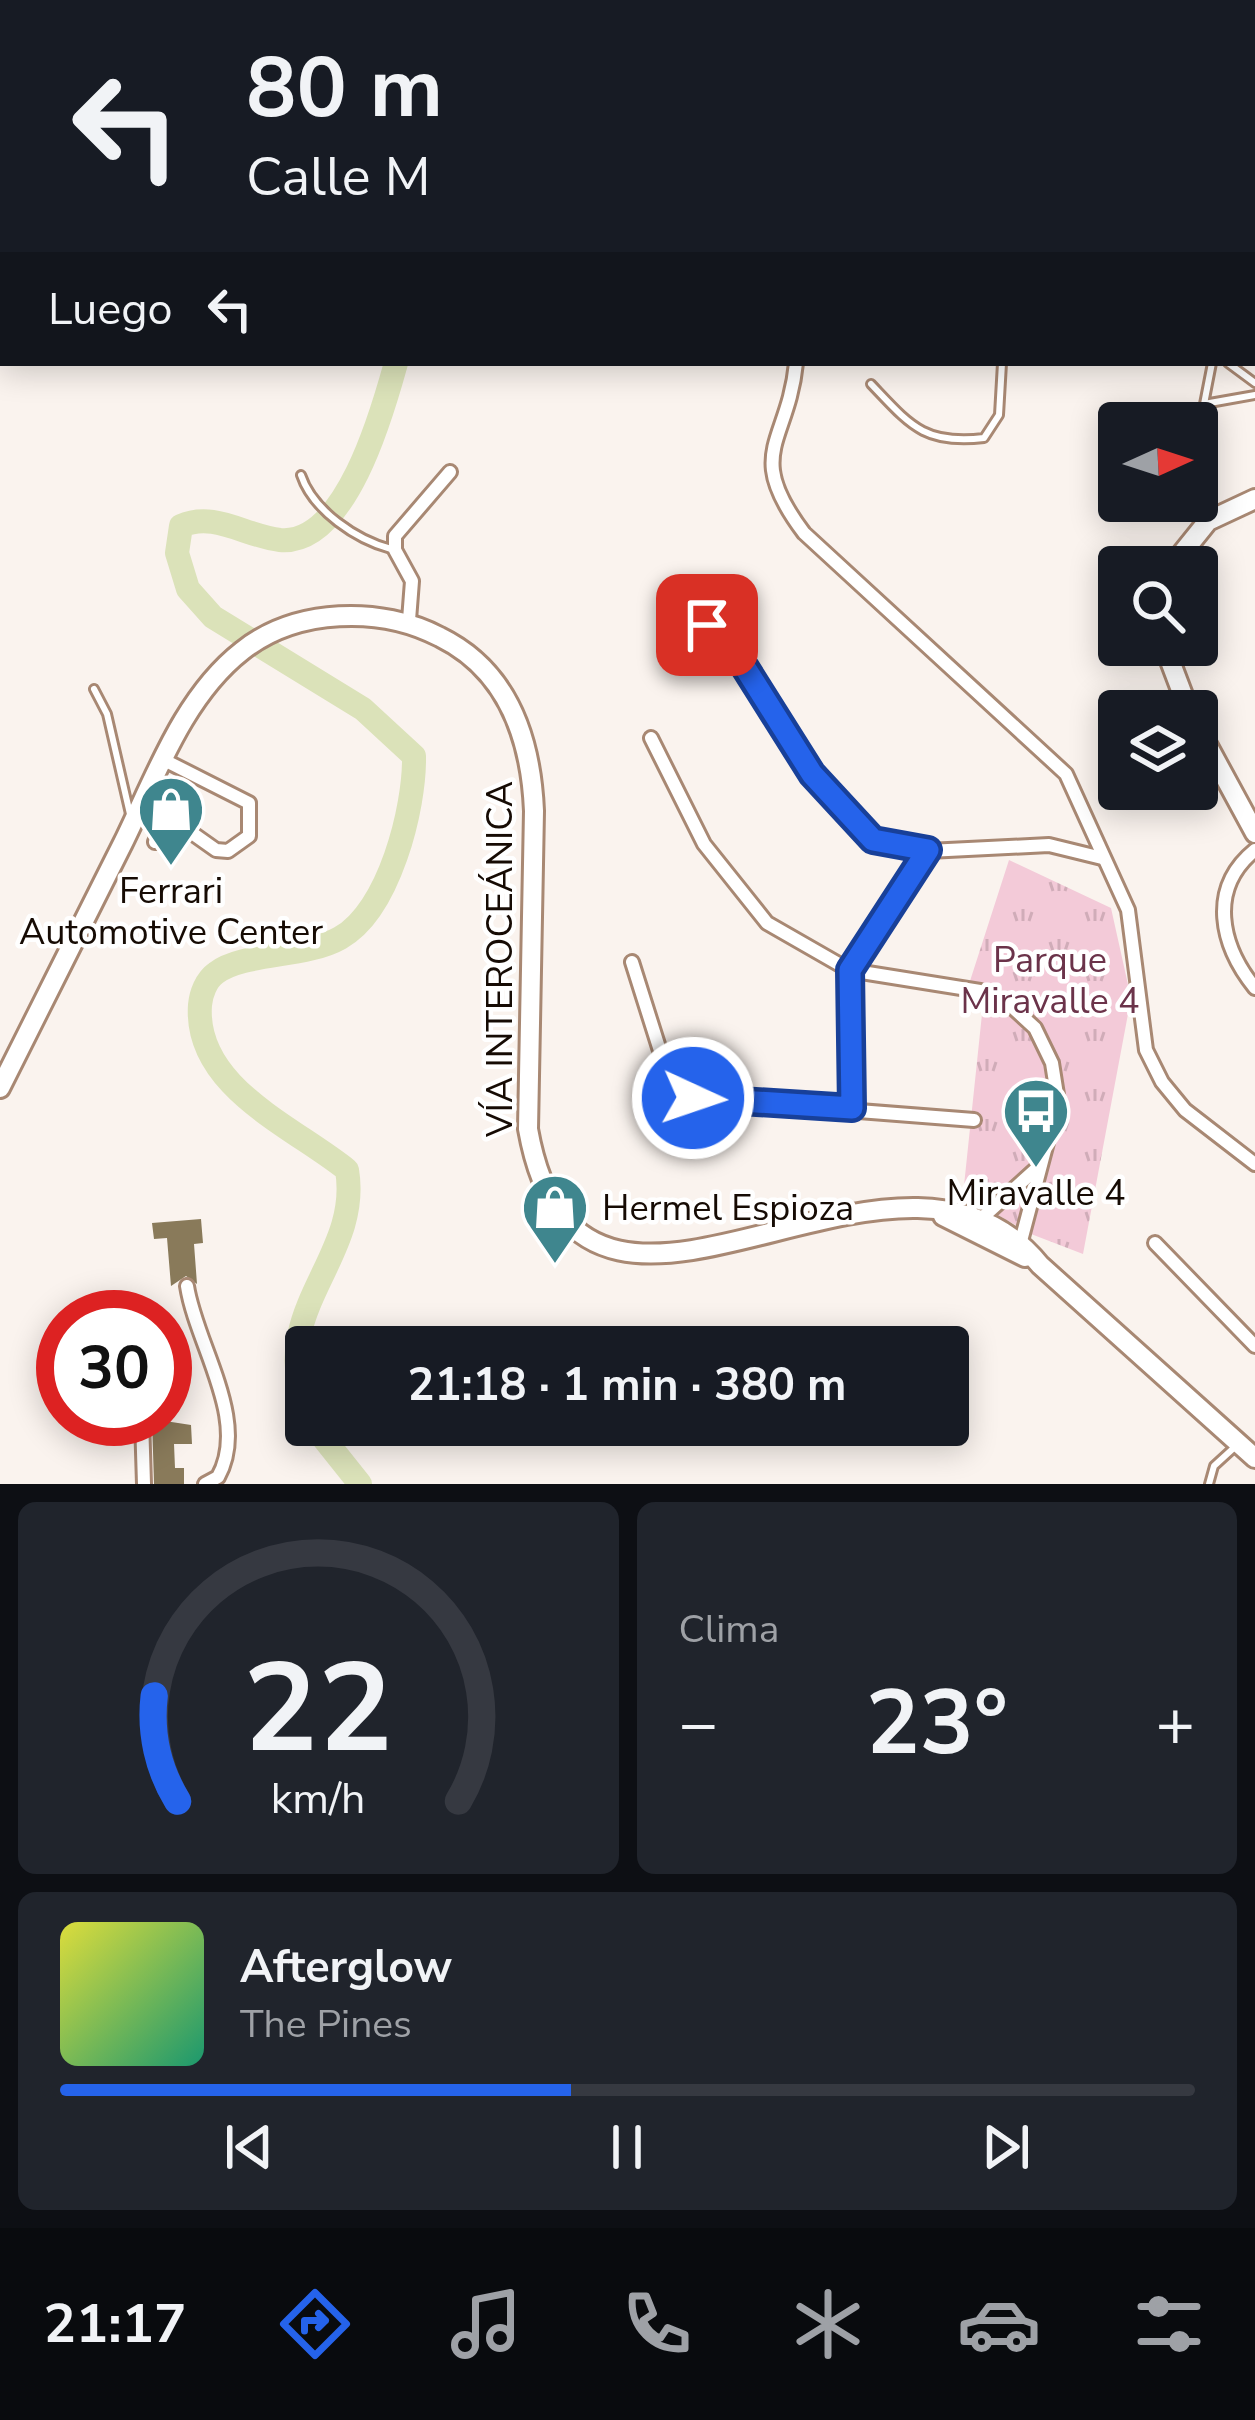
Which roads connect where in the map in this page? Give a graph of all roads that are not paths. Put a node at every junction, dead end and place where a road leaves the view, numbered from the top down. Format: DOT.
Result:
graph roads {
  1 [pos="795,366"];
  2 [pos="1003,366"];
  3 [pos="1210,366"];
  4 [pos="871,384"];
  5 [pos="1255,395"];
  6 [pos="449,472"];
  7 [pos="301,475"];
  8 [pos="1255,500"];
  9 [pos="1188,546"];
  10 [pos="394,550"];
  11 [pos="409,620"];
  12 [pos="707,625"];
  13 [pos="94,689"];
  14 [pos="651,738"];
  15 [pos="164,760"];
  16 [pos="1218,765"];
  17 [pos="133,823"];
  18 [pos="1255,833"];
  19 [pos="155,842"];
  20 [pos="928,850"];
  21 [pos="1249,854"];
  22 [pos="1102,858"];
  23 [pos="632,962"];
  24 [pos="850,970"];
  25 [pos="1255,988"];
  26 [pos="0,1088"];
  27 [pos="852,1108"];
  28 [pos="974,1120"];
  29 [pos="1255,1164"];
  30 [pos="1036,1170"];
  31 [pos="919,1207"];
  32 [pos="982,1217"];
  33 [pos="1021,1241"];
  34 [pos="1155,1243"];
  35 [pos="1040,1265"];
  36 [pos="188,1286"];
  37 [pos="1255,1346"];
  38 [pos="1239,1443"];
  39 [pos="143,1446"];
  40 [pos="1255,1458"];
  41 [pos="144,1484"];
  42 [pos="205,1484"];
  43 [pos="1208,1484"];
  1 -- 22 [label="street"];
  2 -- 4 [label="lane"];
  3 -- 5 [label="lane"];
  6 -- 10 [label="street"];
  7 -- 10 [label="lane"];
  8 -- 9 [label="main road"];
  10 -- 11 [label="street"];
  11 -- 15 [label="main road, VÍA INTEROCEÁNICA"];
  11 -- 31 [label="main road, VÍA INTEROCEÁNICA"];
  12 -- 20 [label="street"];
  13 -- 17 [label="lane"];
  14 -- 24 [label="street"];
  15 -- 17 [label="main road, VÍA INTEROCEÁNICA"];
  15 -- 19 [label="street"];
  16 -- 18 [label="main road"];
  17 -- 26 [label="main road, VÍA INTEROCEÁNICA"];
  20 -- 22 [label="street"];
  20 -- 24 [label="street"];
  21 -- 25 [label="street"];
  22 -- 29 [label="street"];
  23 -- 27 [label="street"];
  24 -- 27 [label="street"];
  24 -- 30 [label="street"];
  27 -- 28 [label="street"];
  30 -- 32 [label="street"];
  30 -- 33 [label="street"];
  31 -- 32 [label="main road, VÍA INTEROCEÁNICA"];
  31 -- 35 [label="main road, VÍA INTEROCEÁNICA"];
  32 -- 33 [label="main road, VÍA INTEROCEÁNICA"];
  33 -- 35 [label="main road, VÍA INTEROCEÁNICA"];
  34 -- 37 [label="street"];
  35 -- 38 [label="main road, VÍA INTEROCEÁNICA"];
  36 -- 42 [label="street"];
  38 -- 40 [label="main road, VÍA INTEROCEÁNICA"];
  38 -- 43 [label="lane"];
  39 -- 41 [label="street"];
}
